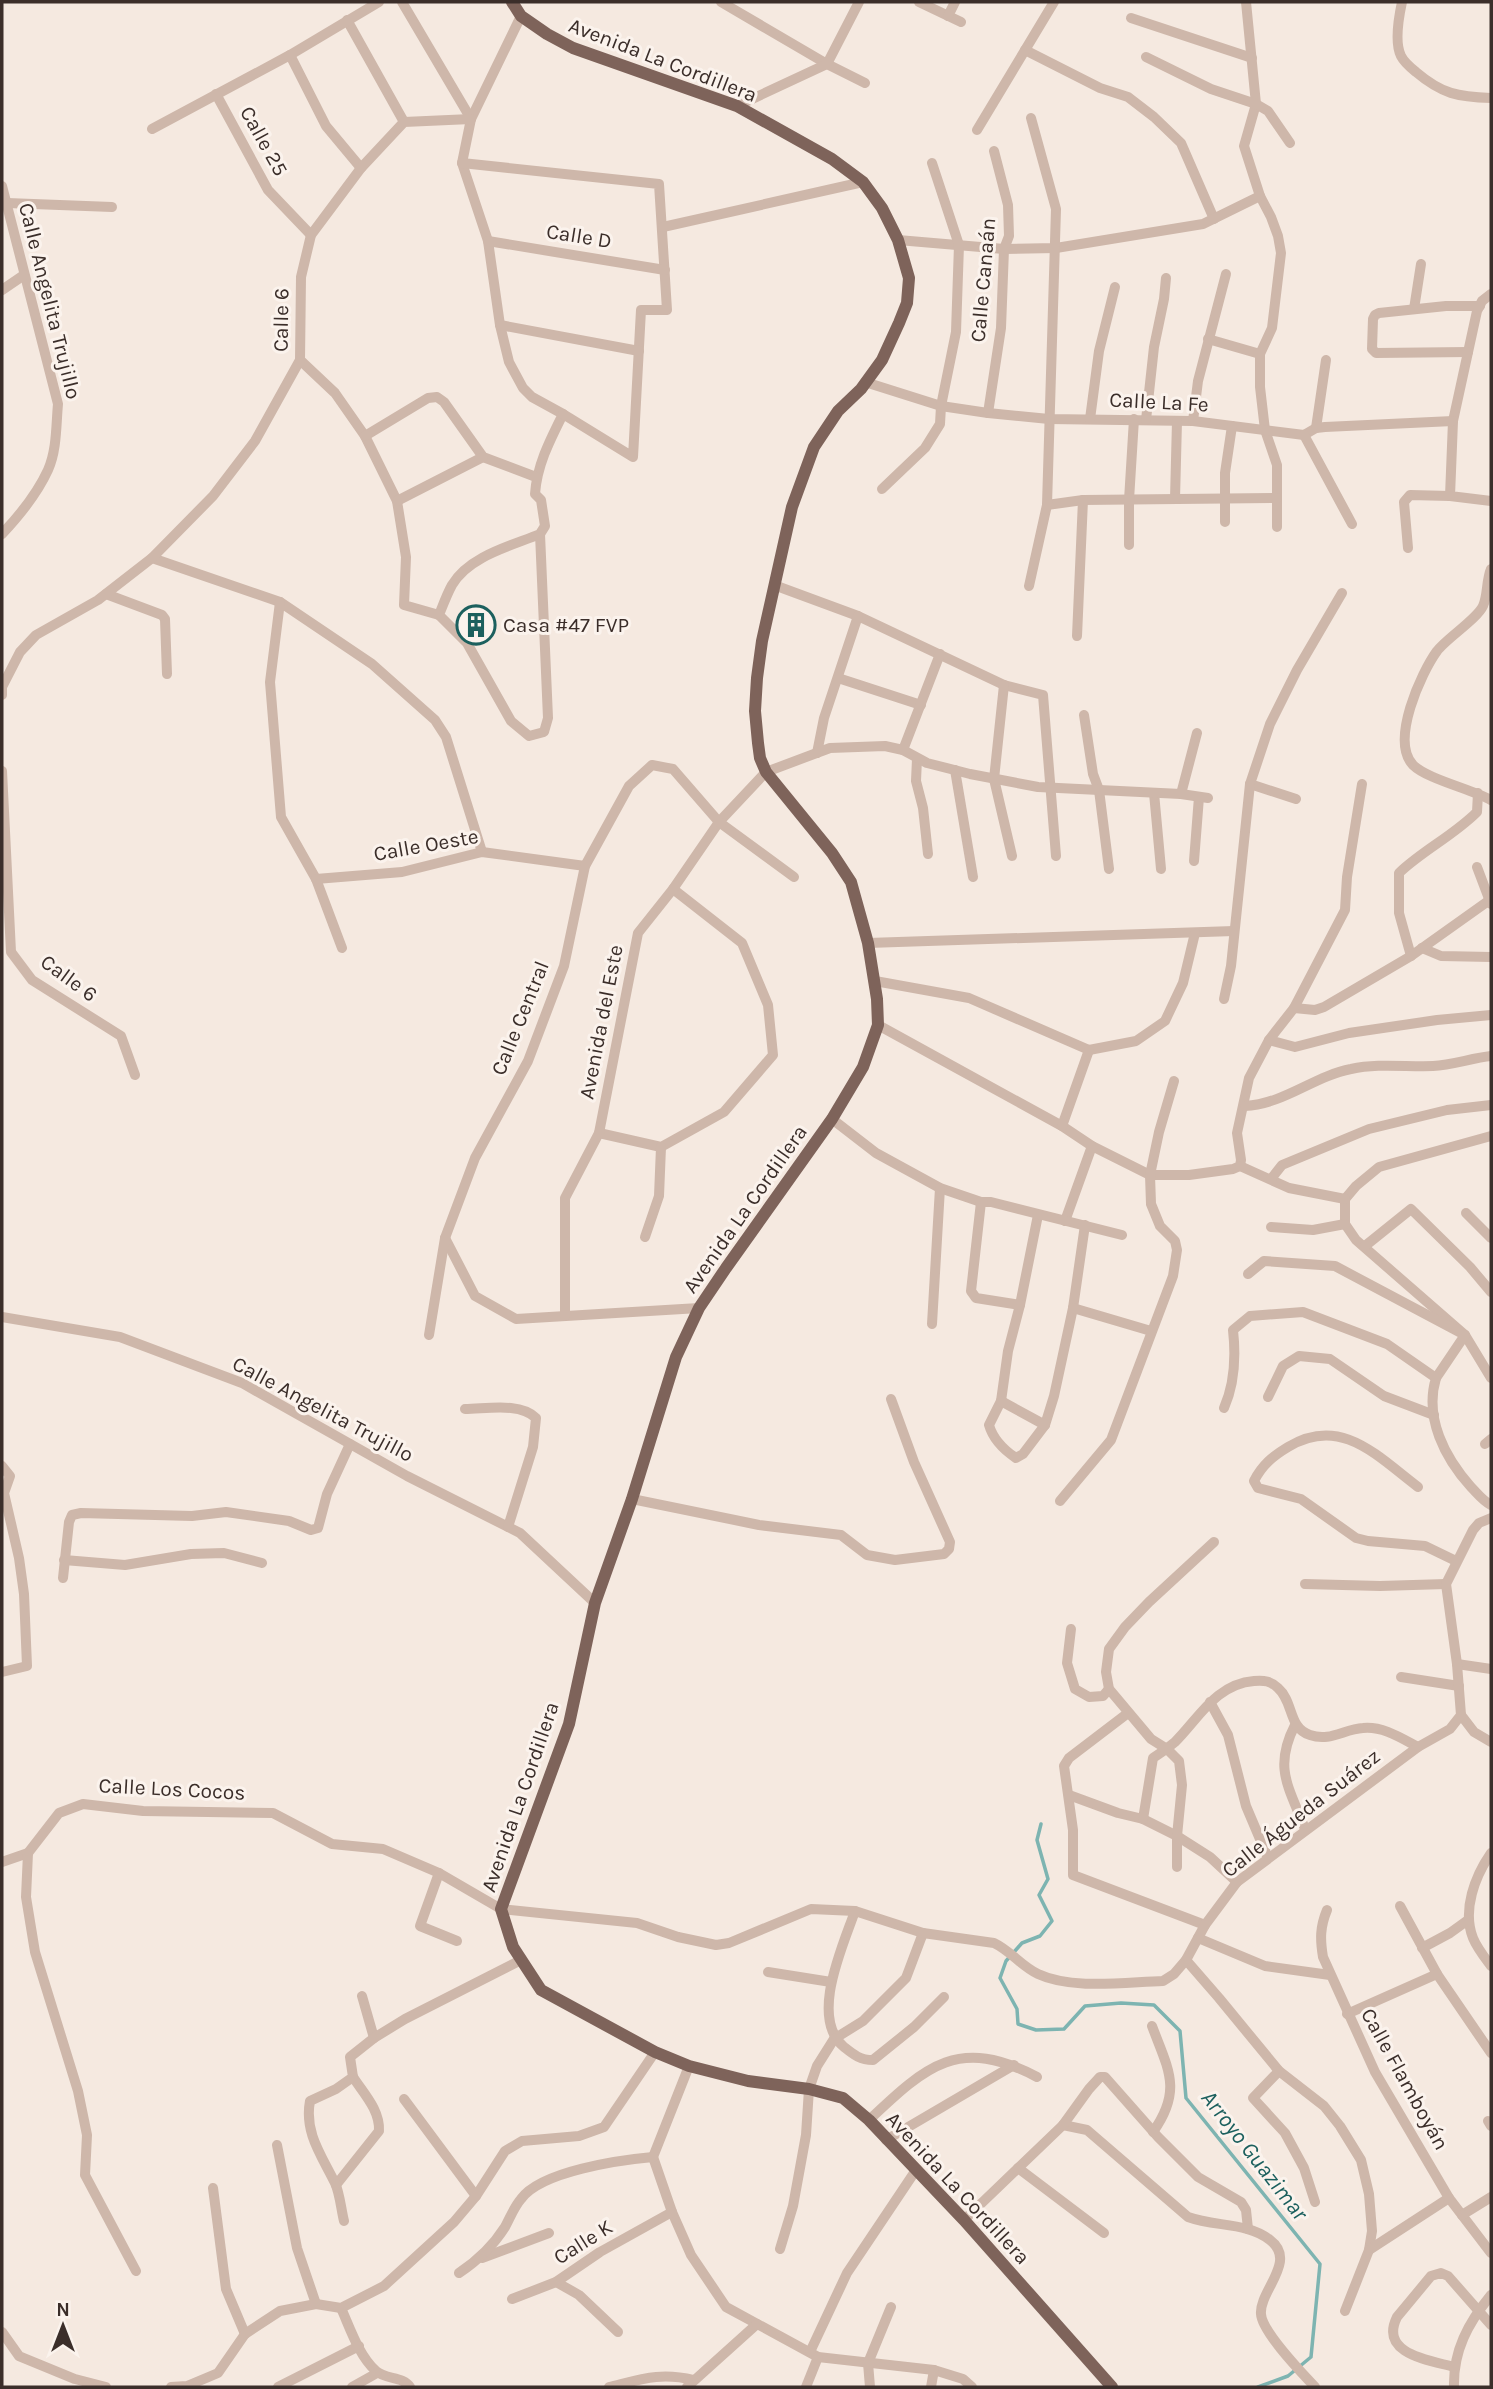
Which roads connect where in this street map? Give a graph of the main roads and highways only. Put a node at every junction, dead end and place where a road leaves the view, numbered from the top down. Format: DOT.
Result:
graph roads {
  1 [pos="512,2"];
  2 [pos="1112,2387"];
  1 -- 2 [label="main road, Avenida La Cordillera"];
}
